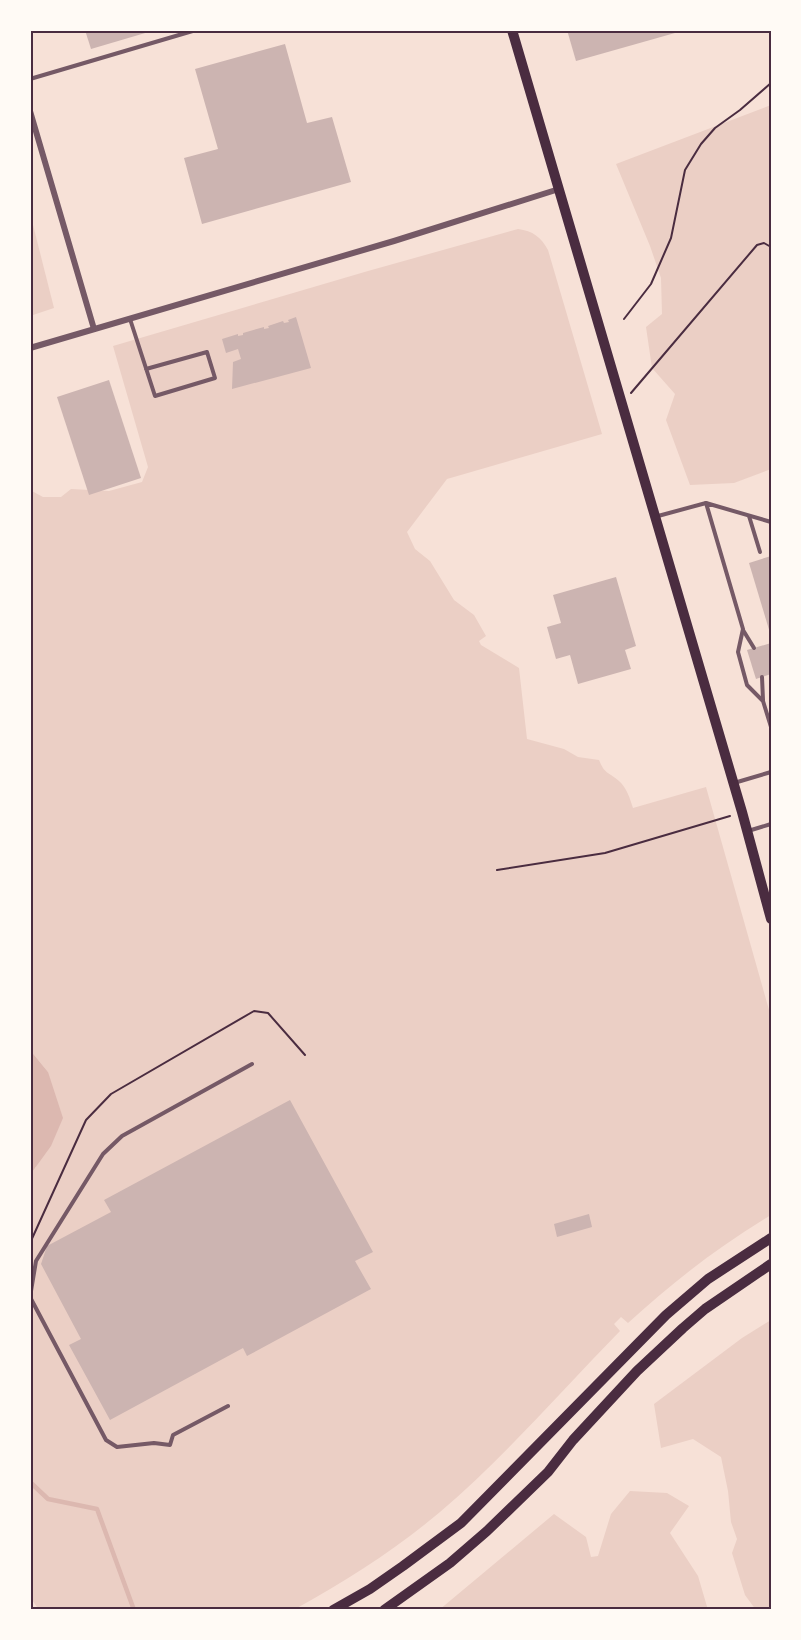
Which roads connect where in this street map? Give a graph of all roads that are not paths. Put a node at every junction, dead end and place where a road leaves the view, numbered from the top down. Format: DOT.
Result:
graph roads {
  1 [pos="196,30"];
  2 [pos="512,30"];
  3 [pos="30,79"];
  4 [pos="30,111"];
  5 [pos="559,189"];
  6 [pos="130,319"];
  7 [pos="94,329"];
  8 [pos="30,348"];
  9 [pos="146,369"];
  10 [pos="706,503"];
  11 [pos="749,515"];
  12 [pos="654,517"];
  13 [pos="771,522"];
  14 [pos="760,552"];
  15 [pos="743,629"];
  16 [pos="754,648"];
  17 [pos="762,677"];
  18 [pos="763,701"];
  19 [pos="771,728"];
  20 [pos="771,772"];
  21 [pos="733,783"];
  22 [pos="771,824"];
  23 [pos="747,831"];
  24 [pos="771,919"];
  25 [pos="252,1064"];
  26 [pos="771,1238"];
  27 [pos="771,1264"];
  28 [pos="612,1368"];
  29 [pos="626,1384"];
  30 [pos="228,1406"];
  31 [pos="336,1609"];
  32 [pos="384,1610"];
  1 -- 3 [label="lane"];
  2 -- 5 [label="main road"];
  4 -- 7 [label="street"];
  5 -- 6 [label="street"];
  5 -- 12 [label="main road"];
  6 -- 7 [label="street"];
  6 -- 9 [label="lane"];
  7 -- 8 [label="street"];
  9 -- 9 [label="lane"];
  10 -- 11 [label="lane"];
  10 -- 12 [label="lane"];
  10 -- 15 [label="lane"];
  11 -- 13 [label="lane"];
  11 -- 14 [label="lane"];
  12 -- 21 [label="main road"];
  15 -- 16 [label="lane"];
  15 -- 18 [label="lane"];
  17 -- 18 [label="lane"];
  18 -- 19 [label="lane"];
  20 -- 21 [label="lane"];
  21 -- 23 [label="main road"];
  22 -- 23 [label="lane"];
  23 -- 24 [label="main road"];
  25 -- 30 [label="lane"];
  26 -- 28 [label="main road"];
  27 -- 29 [label="main road"];
  28 -- 29 [label="lane"];
  28 -- 31 [label="main road"];
  29 -- 32 [label="main road"];
}
